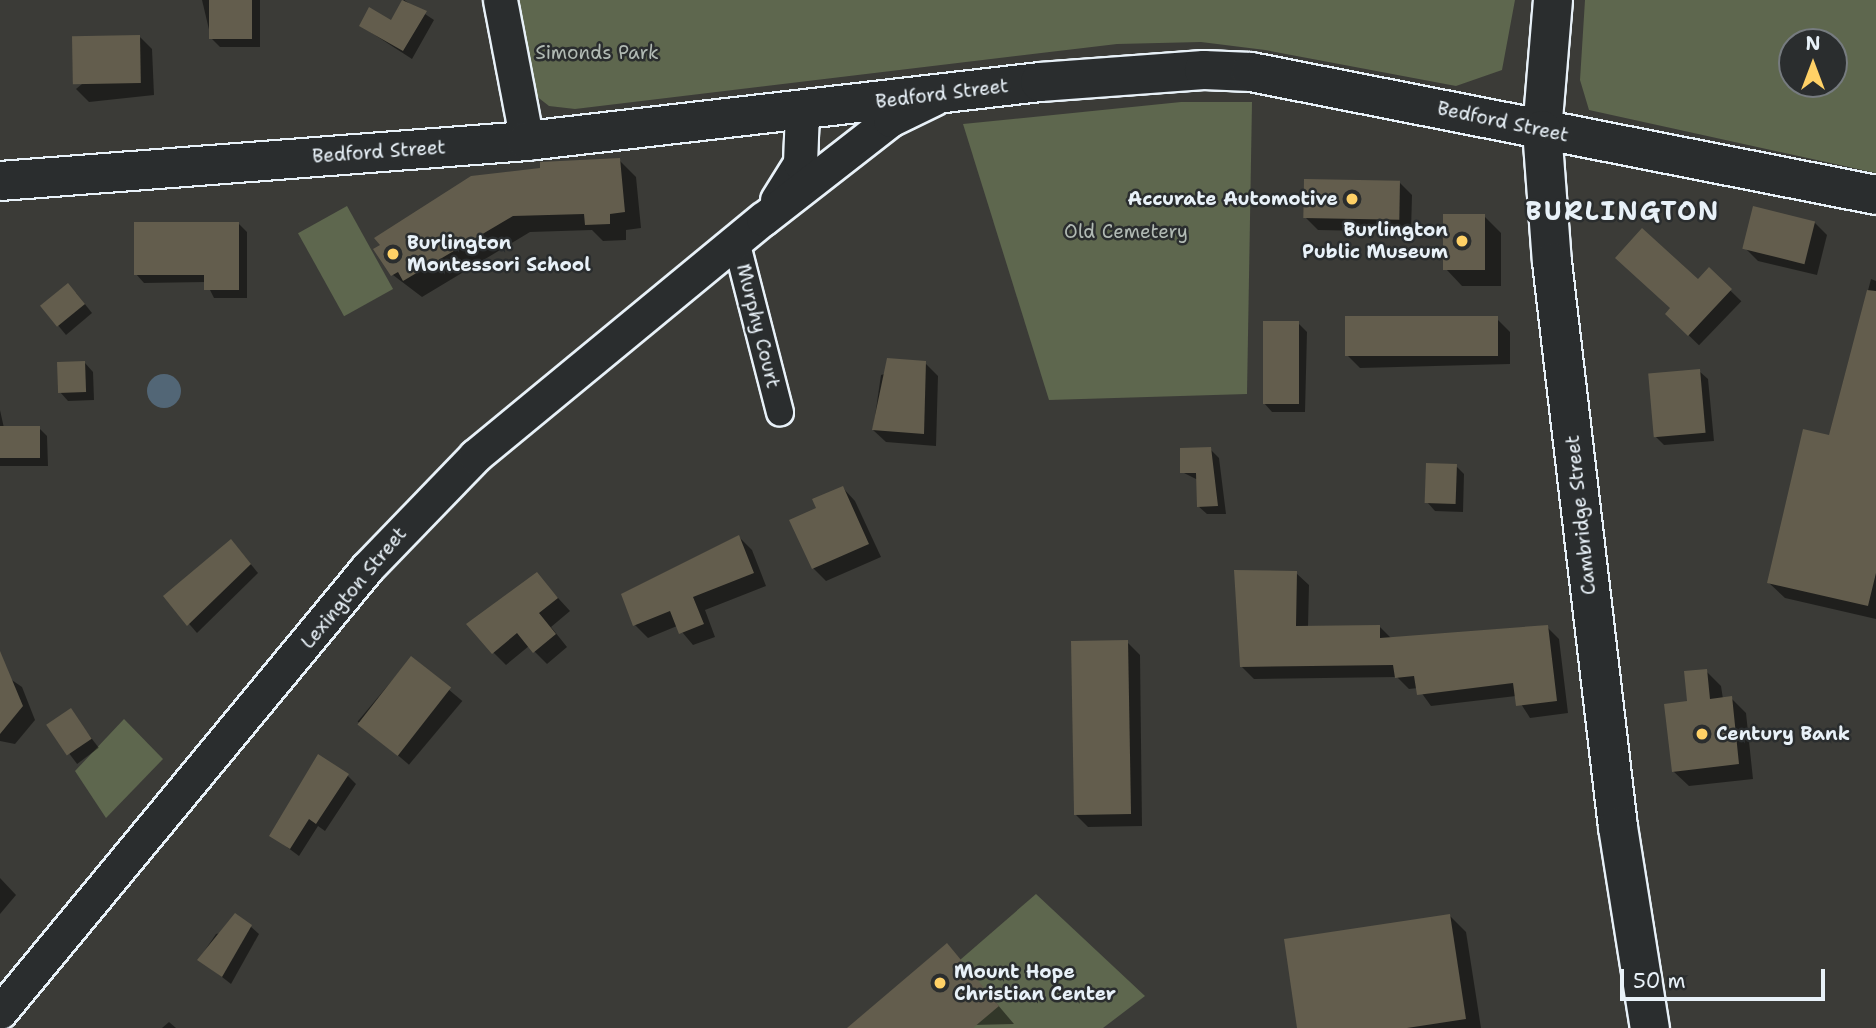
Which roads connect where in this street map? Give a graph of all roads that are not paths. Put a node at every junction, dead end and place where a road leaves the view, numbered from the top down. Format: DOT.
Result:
graph roads {
  1 [pos="500,0"];
  2 [pos="1553,0"];
  3 [pos="943,94"];
  4 [pos="802,113"];
  5 [pos="1542,130"];
  6 [pos="527,141"];
  7 [pos="0,181"];
  8 [pos="1876,195"];
  9 [pos="763,219"];
  10 [pos="736,241"];
  11 [pos="780,412"];
  12 [pos="0,1012"];
  13 [pos="1650,1028"];
  1 -- 6 [label="street"];
  2 -- 5 [label="main road, Cambridge Street"];
  3 -- 4 [label="main road, Bedford Street"];
  3 -- 5 [label="main road, Bedford Street"];
  3 -- 9 [label="street, Lexington Street"];
  4 -- 6 [label="main road, Bedford Street"];
  4 -- 9 [label="street, Lexington Street"];
  5 -- 8 [label="main road, Bedford Street"];
  5 -- 13 [label="main road, Cambridge Street"];
  6 -- 7 [label="main road, Bedford Street"];
  9 -- 10 [label="street, Lexington Street"];
  10 -- 11 [label="street, Murphy Court"];
  10 -- 12 [label="street, Lexington Street"];
}
